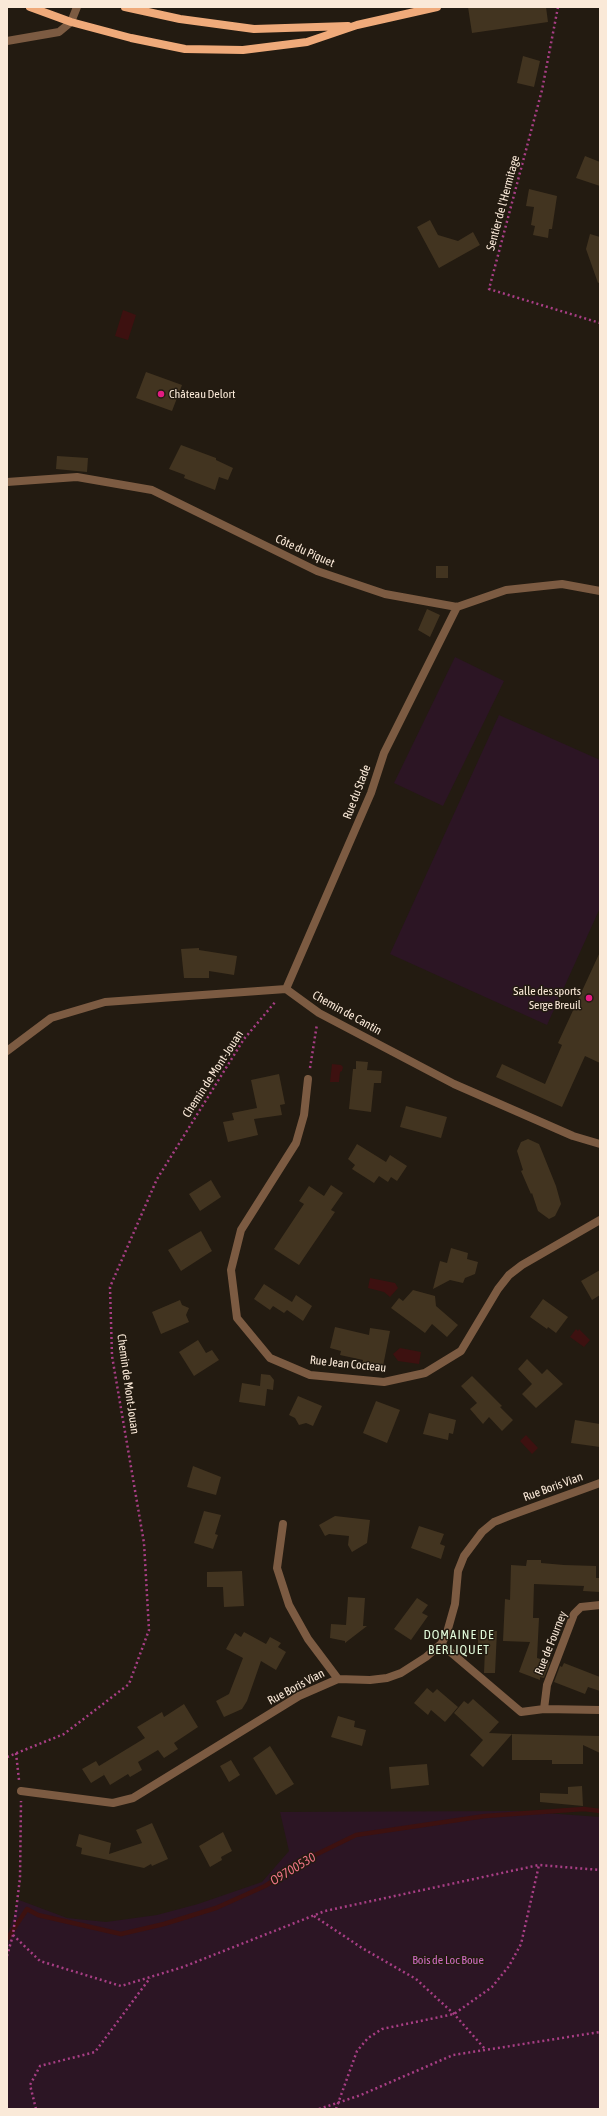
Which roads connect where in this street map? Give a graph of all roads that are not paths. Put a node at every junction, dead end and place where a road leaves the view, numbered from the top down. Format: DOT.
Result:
graph roads {
  1 [pos="30,7"];
  2 [pos="77,7"];
  3 [pos="125,7"];
  4 [pos="437,7"];
  5 [pos="71,22"];
  6 [pos="357,25"];
  7 [pos="7,41"];
  8 [pos="7,482"];
  9 [pos="600,591"];
  10 [pos="457,607"];
  11 [pos="286,988"];
  12 [pos="7,1051"];
  13 [pos="308,1079"];
  14 [pos="600,1144"];
  15 [pos="600,1220"];
  16 [pos="600,1483"];
  17 [pos="283,1524"];
  18 [pos="600,1605"];
  19 [pos="440,1644"];
  20 [pos="338,1679"];
  21 [pos="544,1709"];
  22 [pos="600,1710"];
  23 [pos="21,1791"];
  1 -- 5 [label="street"];
  2 -- 5 [label="street"];
  3 -- 6 [label="street"];
  4 -- 6 [label="street"];
  5 -- 6 [label="street"];
  5 -- 7 [label="street"];
  8 -- 10 [label="street, Côte du Piquet"];
  9 -- 10 [label="street, Côte du Piquet"];
  10 -- 11 [label="street, Rue du Stade"];
  11 -- 12 [label="street"];
  11 -- 14 [label="street, Chemin de Cantin"];
  13 -- 15 [label="street, Rue Jean Cocteau"];
  16 -- 19 [label="street, Rue Boris Vian"];
  17 -- 20 [label="street"];
  18 -- 21 [label="street, Rue de Fourney"];
  19 -- 20 [label="street, Rue Boris Vian"];
  19 -- 21 [label="street"];
  20 -- 23 [label="street, Rue Boris Vian"];
  21 -- 22 [label="street"];
}
